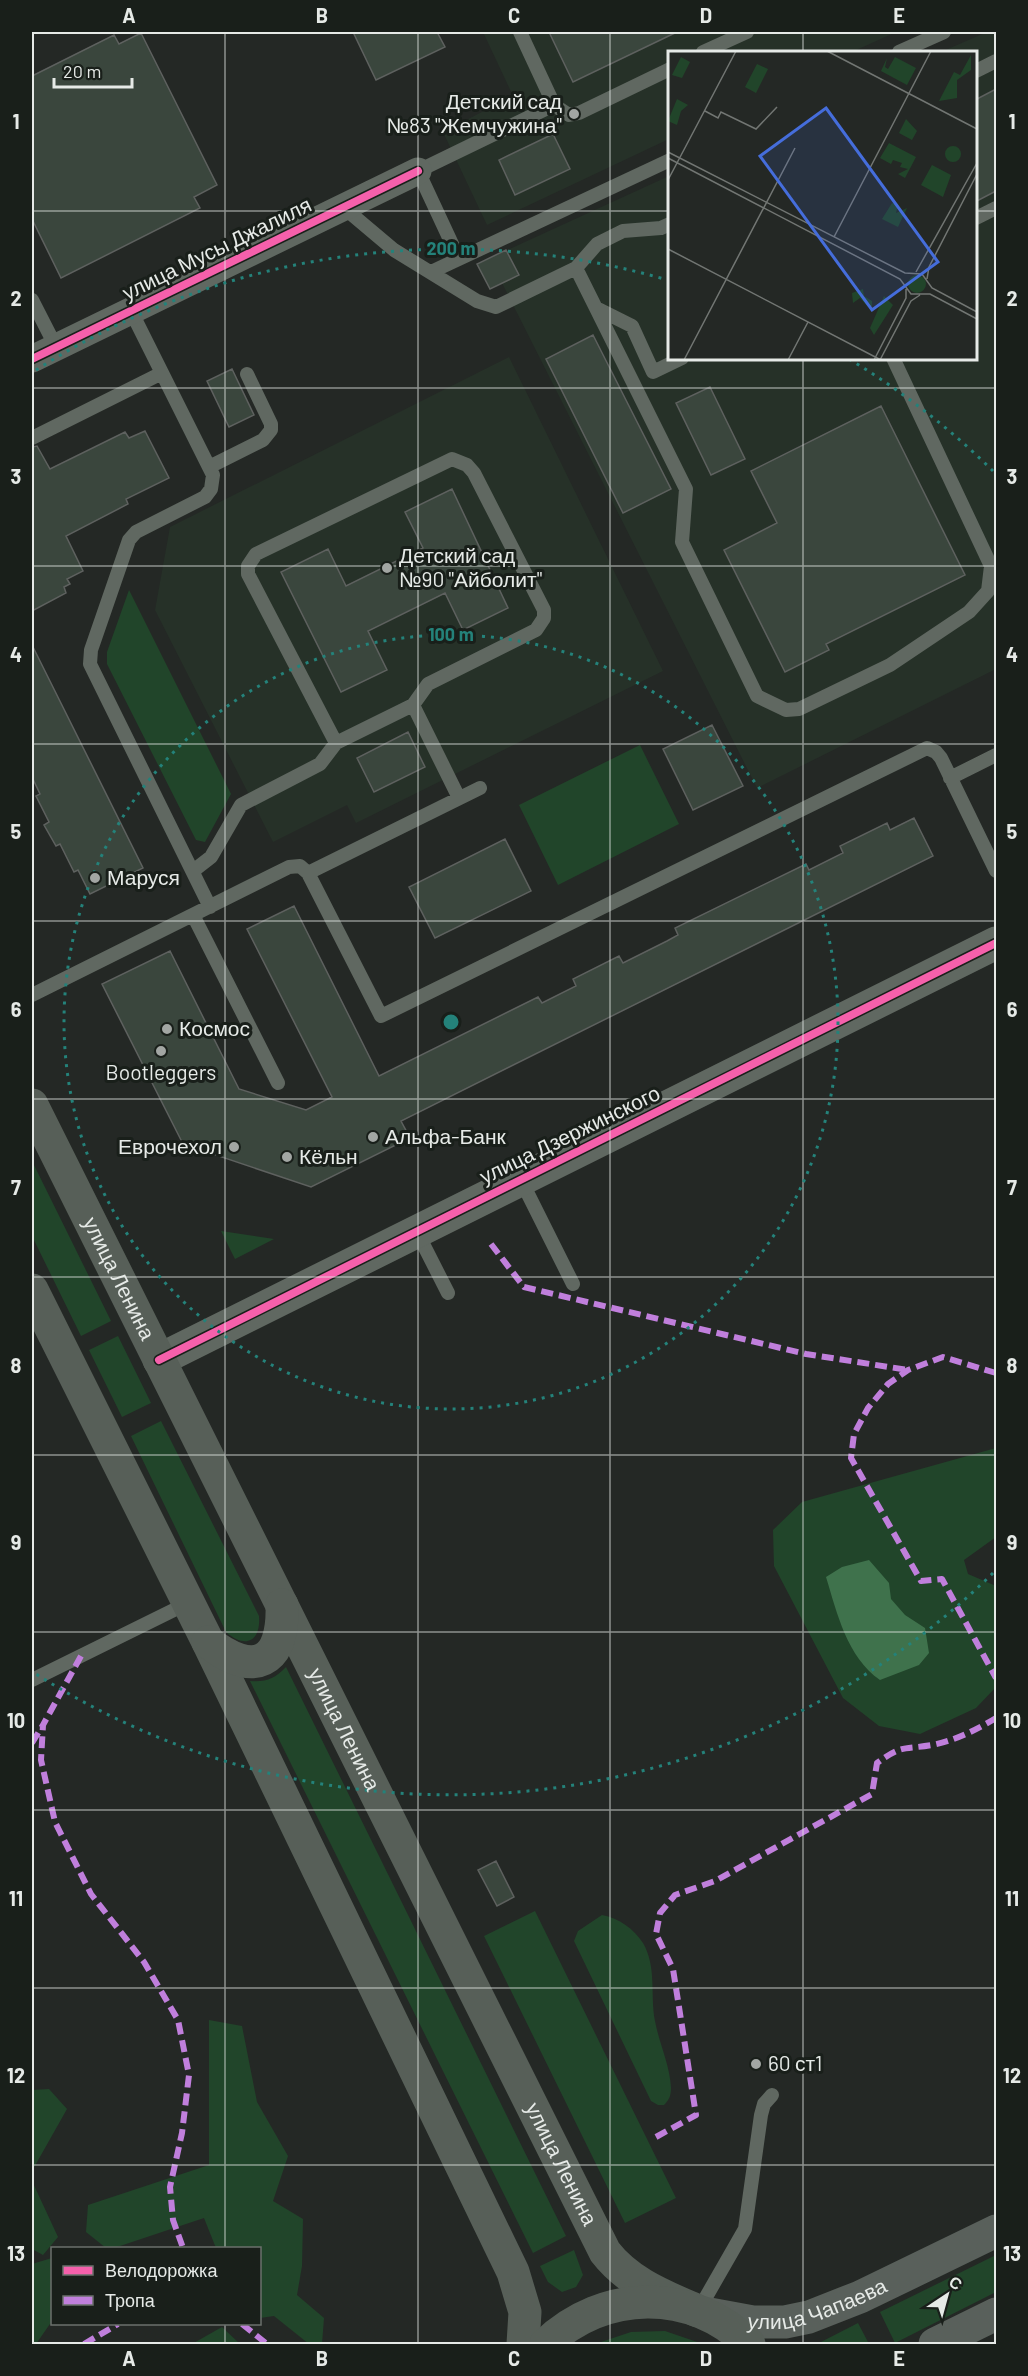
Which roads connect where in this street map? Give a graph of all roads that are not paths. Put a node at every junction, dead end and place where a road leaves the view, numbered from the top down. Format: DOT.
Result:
graph roads {
  1 [pos="519,32"];
  2 [pos="747,32"];
  3 [pos="944,32"];
  4 [pos="705,51"];
  5 [pos="901,51"];
  6 [pos="996,61"];
  7 [pos="668,69"];
  8 [pos="977,70"];
  9 [pos="554,105"];
  10 [pos="668,160"];
  11 [pos="418,171"];
  12 [pos="343,207"];
  13 [pos="996,208"];
  14 [pos="977,217"];
  15 [pos="668,224"];
  16 [pos="459,259"];
  17 [pos="576,268"];
  18 [pos="431,272"];
  19 [pos="32,300"];
  20 [pos="596,308"];
  21 [pos="131,311"];
  22 [pos="56,347"];
  23 [pos="32,359"];
  24 [pos="678,360"];
  25 [pos="894,360"];
  26 [pos="162,373"];
  27 [pos="247,374"];
  28 [pos="32,438"];
  29 [pos="209,467"];
  30 [pos="413,705"];
  31 [pos="336,743"];
  32 [pos="996,755"];
  33 [pos="950,778"];
  34 [pos="480,788"];
  35 [pos="459,798"];
  36 [pos="193,871"];
  37 [pos="996,871"];
  38 [pos="308,873"];
  39 [pos="210,907"];
  40 [pos="193,915"];
  41 [pos="996,943"];
  42 [pos="32,994"];
  43 [pos="278,1083"];
  44 [pos="32,1105"];
  45 [pos="522,1180"];
  46 [pos="417,1232"];
  47 [pos="573,1284"];
  48 [pos="32,1290"];
  49 [pos="448,1293"];
  50 [pos="159,1360"];
  51 [pos="188,1603"];
  52 [pos="282,1605"];
  53 [pos="208,1642"];
  54 [pos="32,1680"];
  55 [pos="772,2095"];
  56 [pos="996,2231"];
  57 [pos="698,2311"];
  58 [pos="996,2314"];
  59 [pos="523,2344"];
  60 [pos="546,2344"];
  61 [pos="749,2344"];
  62 [pos="935,2344"];
  1 -- 9 [label="lane"];
  2 -- 4 [label="lane"];
  3 -- 5 [label="lane"];
  6 -- 8 [label="lane"];
  7 -- 9 [label="lane"];
  9 -- 11 [label="lane"];
  10 -- 16 [label="lane"];
  11 -- 12 [label="street, улица Мусы Джалиля"];
  11 -- 16 [label="lane"];
  12 -- 18 [label="lane"];
  12 -- 21 [label="street, улица Мусы Джалиля"];
  13 -- 14 [label="lane"];
  15 -- 17 [label="lane"];
  16 -- 18 [label="lane"];
  17 -- 18 [label="lane"];
  17 -- 20 [label="lane"];
  19 -- 22 [label="lane"];
  20 -- 24 [label="lane"];
  20 -- 25 [label="lane"];
  21 -- 22 [label="street, улица Мусы Джалиля"];
  21 -- 26 [label="lane"];
  22 -- 23 [label="street, улица Мусы Джалиля"];
  26 -- 28 [label="lane"];
  26 -- 29 [label="lane"];
  27 -- 29 [label="lane"];
  29 -- 36 [label="lane"];
  30 -- 31 [label="lane"];
  30 -- 31 [label="lane"];
  30 -- 35 [label="lane"];
  31 -- 36 [label="lane"];
  32 -- 33 [label="lane"];
  33 -- 37 [label="lane"];
  33 -- 38 [label="lane"];
  34 -- 35 [label="lane"];
  35 -- 38 [label="lane"];
  36 -- 39 [label="lane"];
  38 -- 39 [label="lane"];
  39 -- 40 [label="lane"];
  40 -- 42 [label="lane"];
  40 -- 43 [label="lane"];
  41 -- 45 [label="street, улица Дзержинского"];
  44 -- 50 [label="main road, улица Ленина"];
  45 -- 46 [label="street, улица Дзержинского"];
  45 -- 47 [label="lane"];
  46 -- 49 [label="lane"];
  46 -- 50 [label="street, улица Дзержинского"];
  48 -- 51 [label="main road"];
  50 -- 52 [label="main road, улица Ленина"];
  51 -- 53 [label="main road"];
  51 -- 54 [label="lane"];
  52 -- 53 [label="main road"];
  52 -- 57 [label="main road, улица Ленина"];
  53 -- 59 [label="main road"];
  55 -- 57 [label="lane"];
  56 -- 57 [label="main road, улица Чапаева"];
  57 -- 60 [label="main road"];
  57 -- 61 [label="main road"];
  58 -- 62 [label="main road"];
}
